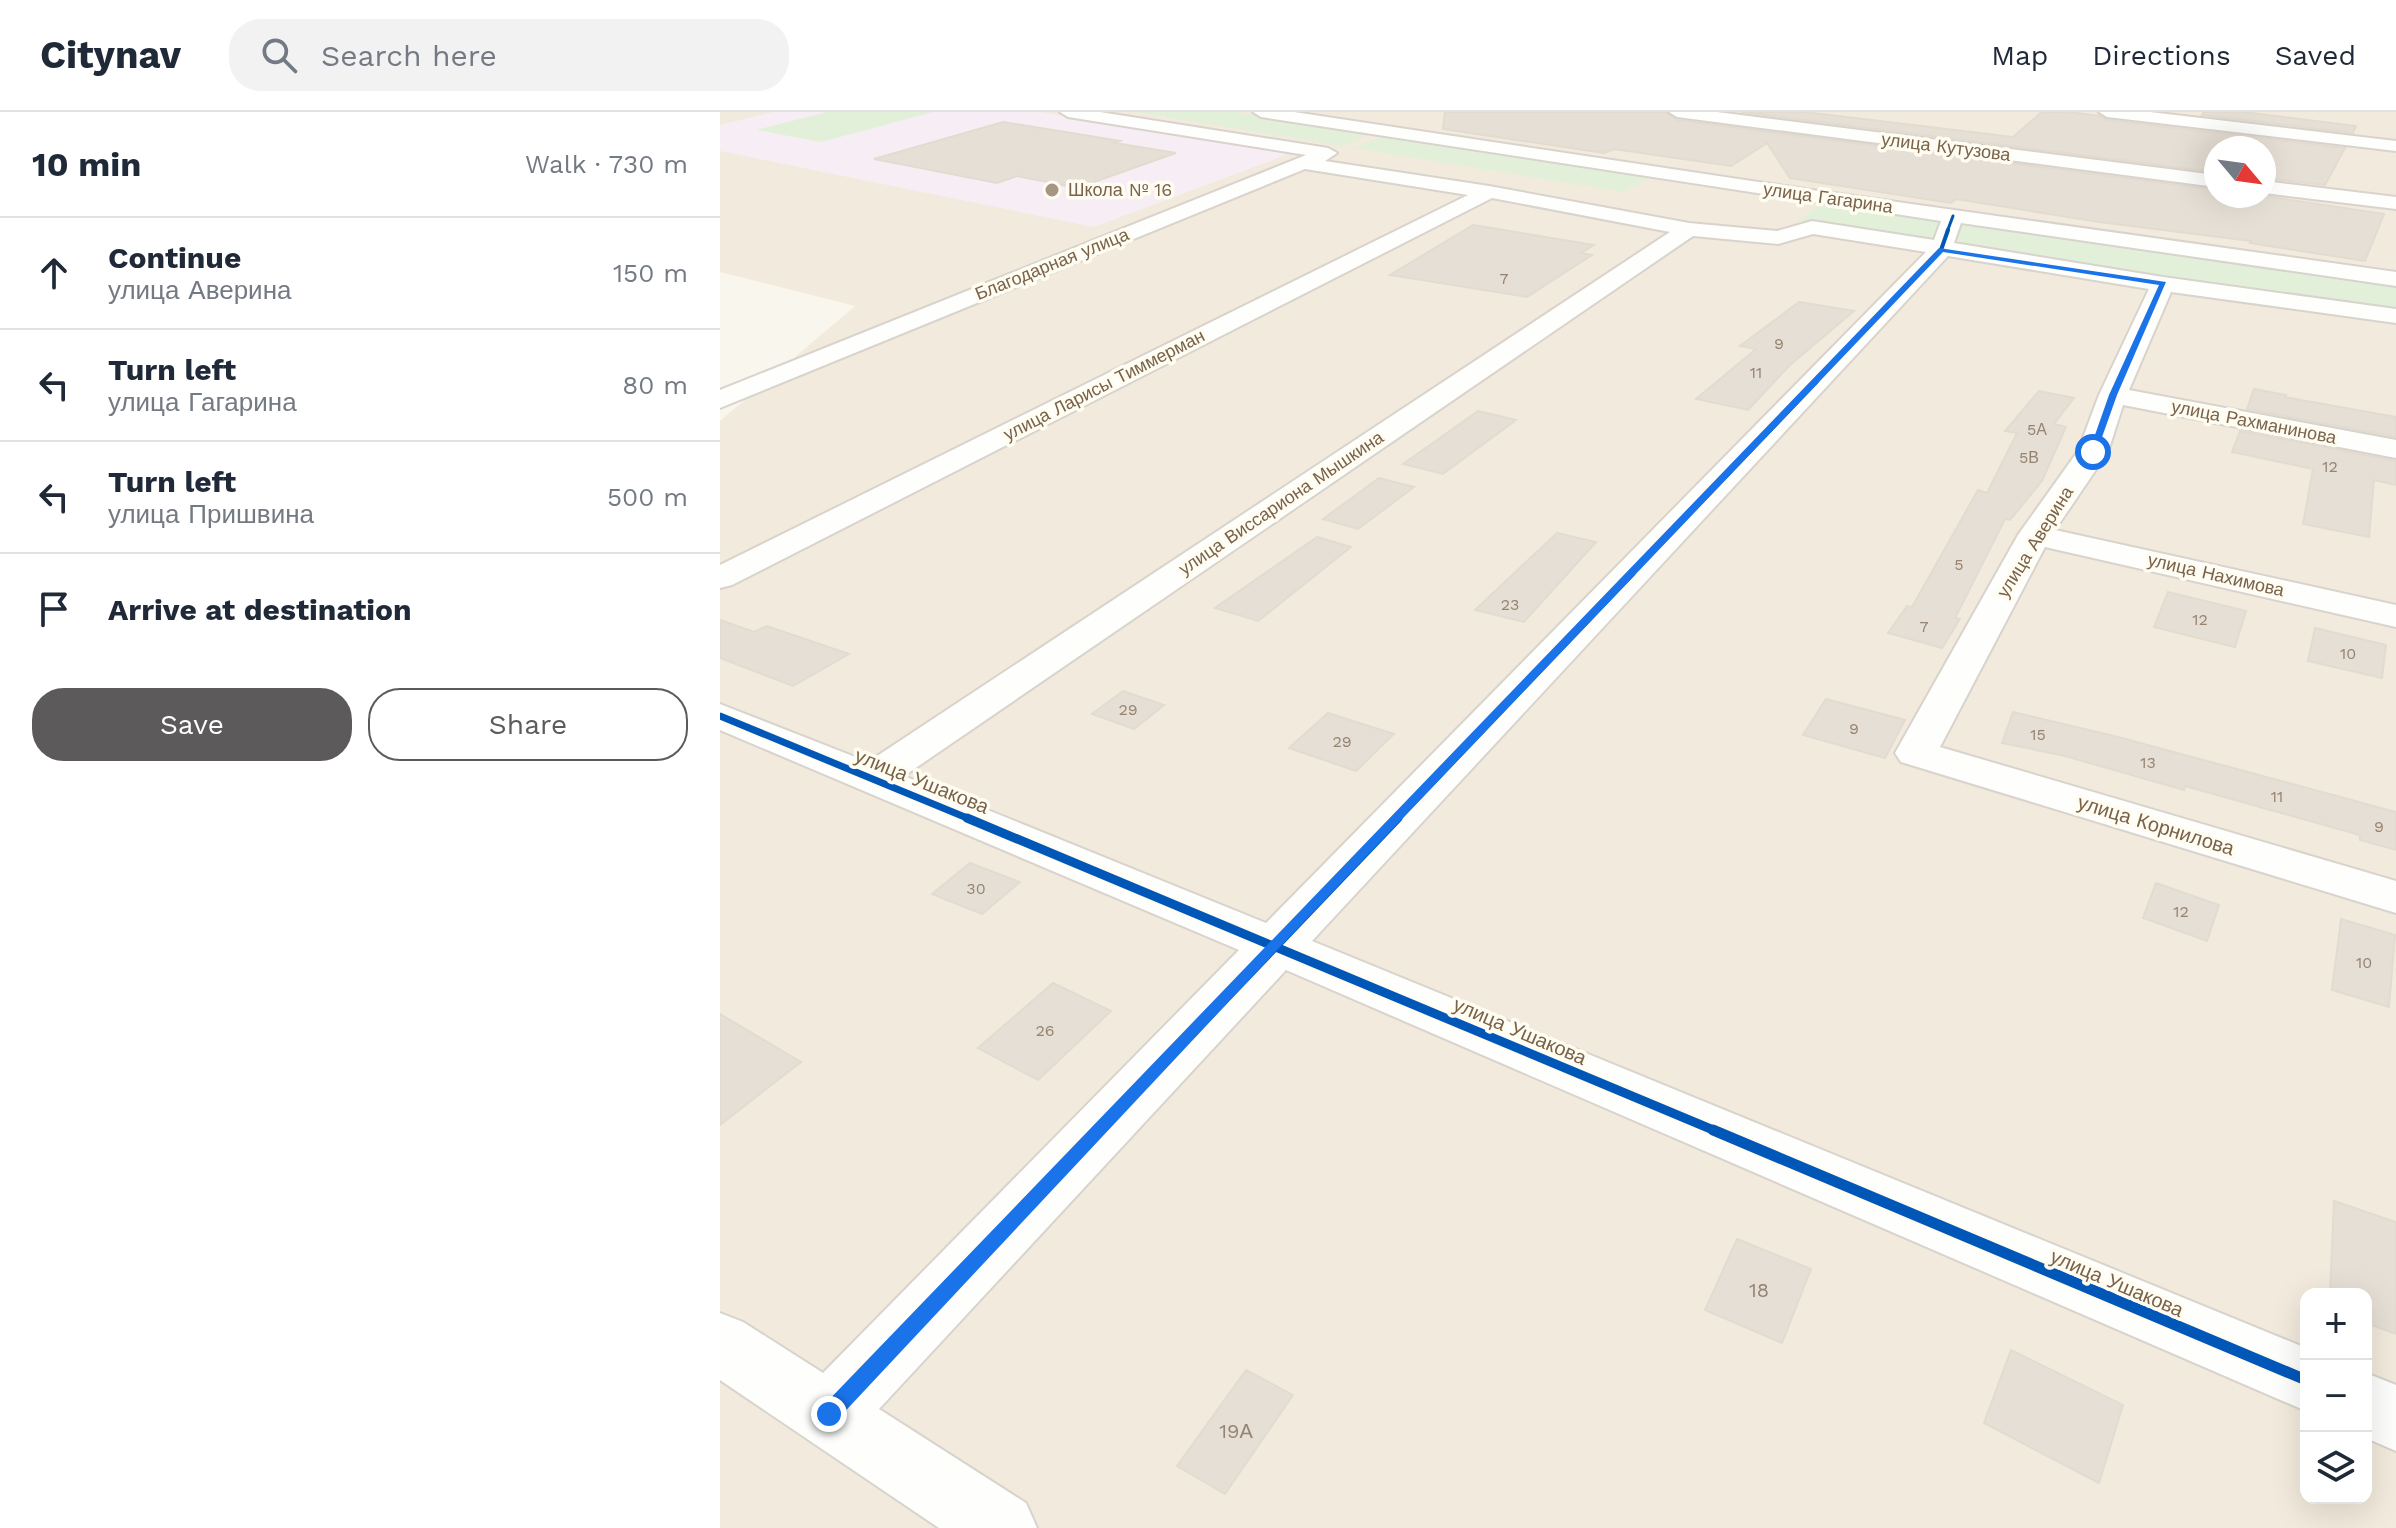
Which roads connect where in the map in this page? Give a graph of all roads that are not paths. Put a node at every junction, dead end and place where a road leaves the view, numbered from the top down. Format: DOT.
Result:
graph roads {
  1 [pos="1068,112"];
  2 [pos="1261,112"];
  3 [pos="1677,112"];
  4 [pos="2107,112"];
  5 [pos="1201,116"];
  6 [pos="1164,128"];
  7 [pos="1387,131"];
  8 [pos="2396,146"];
  9 [pos="1327,153"];
  10 [pos="1303,163"];
  11 [pos="2204,179"];
  12 [pos="2276,188"];
  13 [pos="1489,192"];
  14 [pos="2396,203"];
  15 [pos="1689,229"];
  16 [pos="1947,233"];
  17 [pos="2396,279"];
  18 [pos="2163,284"];
  19 [pos="2396,316"];
  20 [pos="2113,395"];
  21 [pos="720,400"];
  22 [pos="2396,449"];
  23 [pos="2035,535"];
  24 [pos="720,578"];
  25 [pos="2396,616"];
  26 [pos="720,716"];
  27 [pos="1916,753"];
  28 [pos="873,778"];
  29 [pos="2396,897"];
  30 [pos="1274,945"];
  31 [pos="720,1343"];
  32 [pos="2300,1377"];
  33 [pos="2372,1408"];
  34 [pos="829,1414"];
  35 [pos="2396,1418"];
  36 [pos="1001,1528"];
  1 -- 6 [label="street"];
  2 -- 7 [label="street, улица Гагарина"];
  3 -- 11 [label="street, улица Кутузова"];
  4 -- 8 [label="street"];
  5 -- 6 [label="street"];
  6 -- 9 [label="street"];
  7 -- 9 [label="street, Благодарная улица"];
  7 -- 16 [label="street, улица Гагарина"];
  9 -- 10 [label="street, Благодарная улица"];
  10 -- 13 [label="street"];
  10 -- 21 [label="street, Благодарная улица"];
  12 -- 14 [label="street"];
  13 -- 15 [label="street"];
  13 -- 24 [label="street, улица Ларисы Тиммерман"];
  15 -- 16 [label="street"];
  15 -- 28 [label="street, улица Виссариона Мышкина"];
  16 -- 17 [label="street, улица Гагарина"];
  16 -- 18 [label="street, улица Гагарина"];
  16 -- 30 [label="street"];
  18 -- 19 [label="street, улица Гагарина"];
  18 -- 20 [label="street, улица Аверина"];
  20 -- 22 [label="street, улица Рахманинова"];
  20 -- 23 [label="street, улица Аверина"];
  23 -- 25 [label="street, улица Нахимова"];
  23 -- 27 [label="street, улица Аверина"];
  26 -- 28 [label="street, улица Ушакова"];
  27 -- 29 [label="street, улица Корнилова"];
  28 -- 30 [label="street, улица Ушакова"];
  30 -- 32 [label="street, улица Ушакова"];
  30 -- 34 [label="street"];
  31 -- 34 [label="street"];
  33 -- 35 [label="street"];
  34 -- 36 [label="street"];
}
